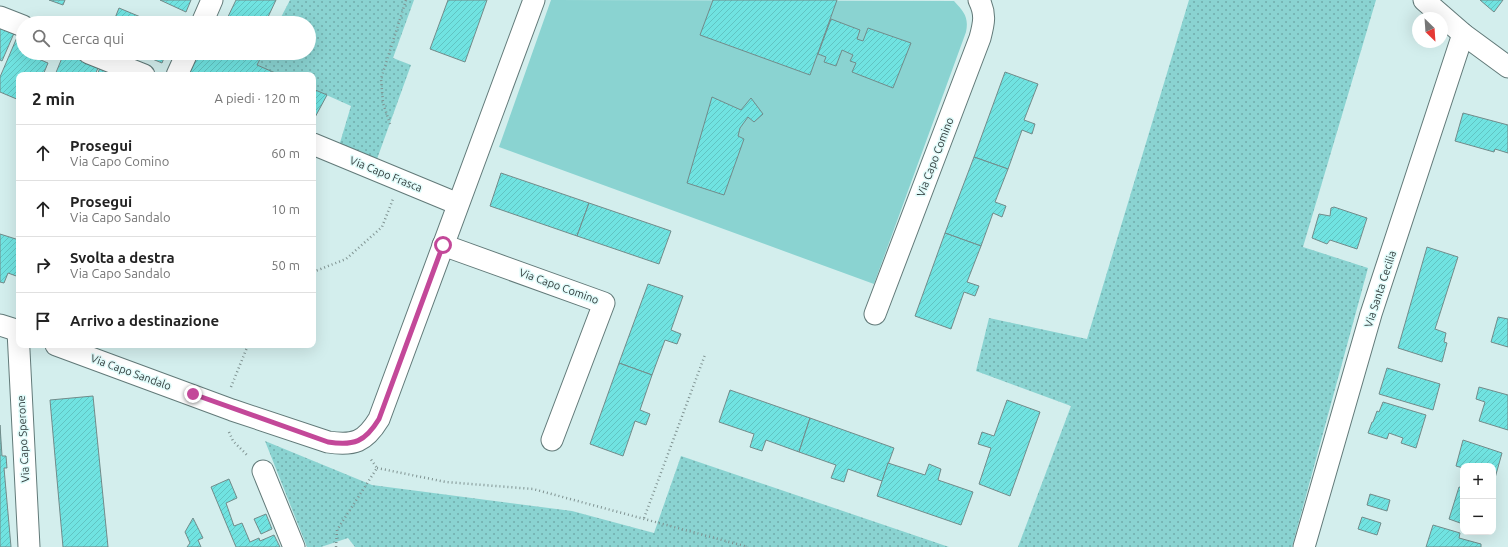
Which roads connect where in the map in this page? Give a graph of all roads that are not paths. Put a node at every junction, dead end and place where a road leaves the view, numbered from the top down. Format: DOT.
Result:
graph roads {
  1 [pos="212,0"];
  2 [pos="534,0"];
  3 [pos="979,0"];
  4 [pos="1424,0"];
  5 [pos="205,16"];
  6 [pos="0,17"];
  7 [pos="16,23"];
  8 [pos="1462,34"];
  9 [pos="106,60"];
  10 [pos="184,60"];
  11 [pos="1508,67"];
  12 [pos="136,72"];
  13 [pos="178,72"];
  14 [pos="316,145"];
  15 [pos="458,204"];
  16 [pos="443,245"];
  17 [pos="876,314"];
  18 [pos="12,329"];
  19 [pos="64,348"];
  20 [pos="552,440"];
  21 [pos="262,471"];
  22 [pos="29,547"];
  23 [pos="294,547"];
  24 [pos="1304,547"];
  1 -- 5 [label="street"];
  2 -- 15 [label="street"];
  3 -- 17 [label="street, Via Capo Comino"];
  4 -- 8 [label="street"];
  6 -- 7 [label="street"];
  8 -- 11 [label="street"];
  8 -- 24 [label="street, Via Santa Cecilia"];
  9 -- 12 [label="street"];
  10 -- 13 [label="street"];
  14 -- 15 [label="street, Via Capo Frasca"];
  15 -- 16 [label="street"];
  16 -- 19 [label="street, Via Capo Sandalo"];
  16 -- 20 [label="street, Via Capo Comino"];
  18 -- 22 [label="street, Via Capo Sperone"];
  21 -- 23 [label="street"];
}
